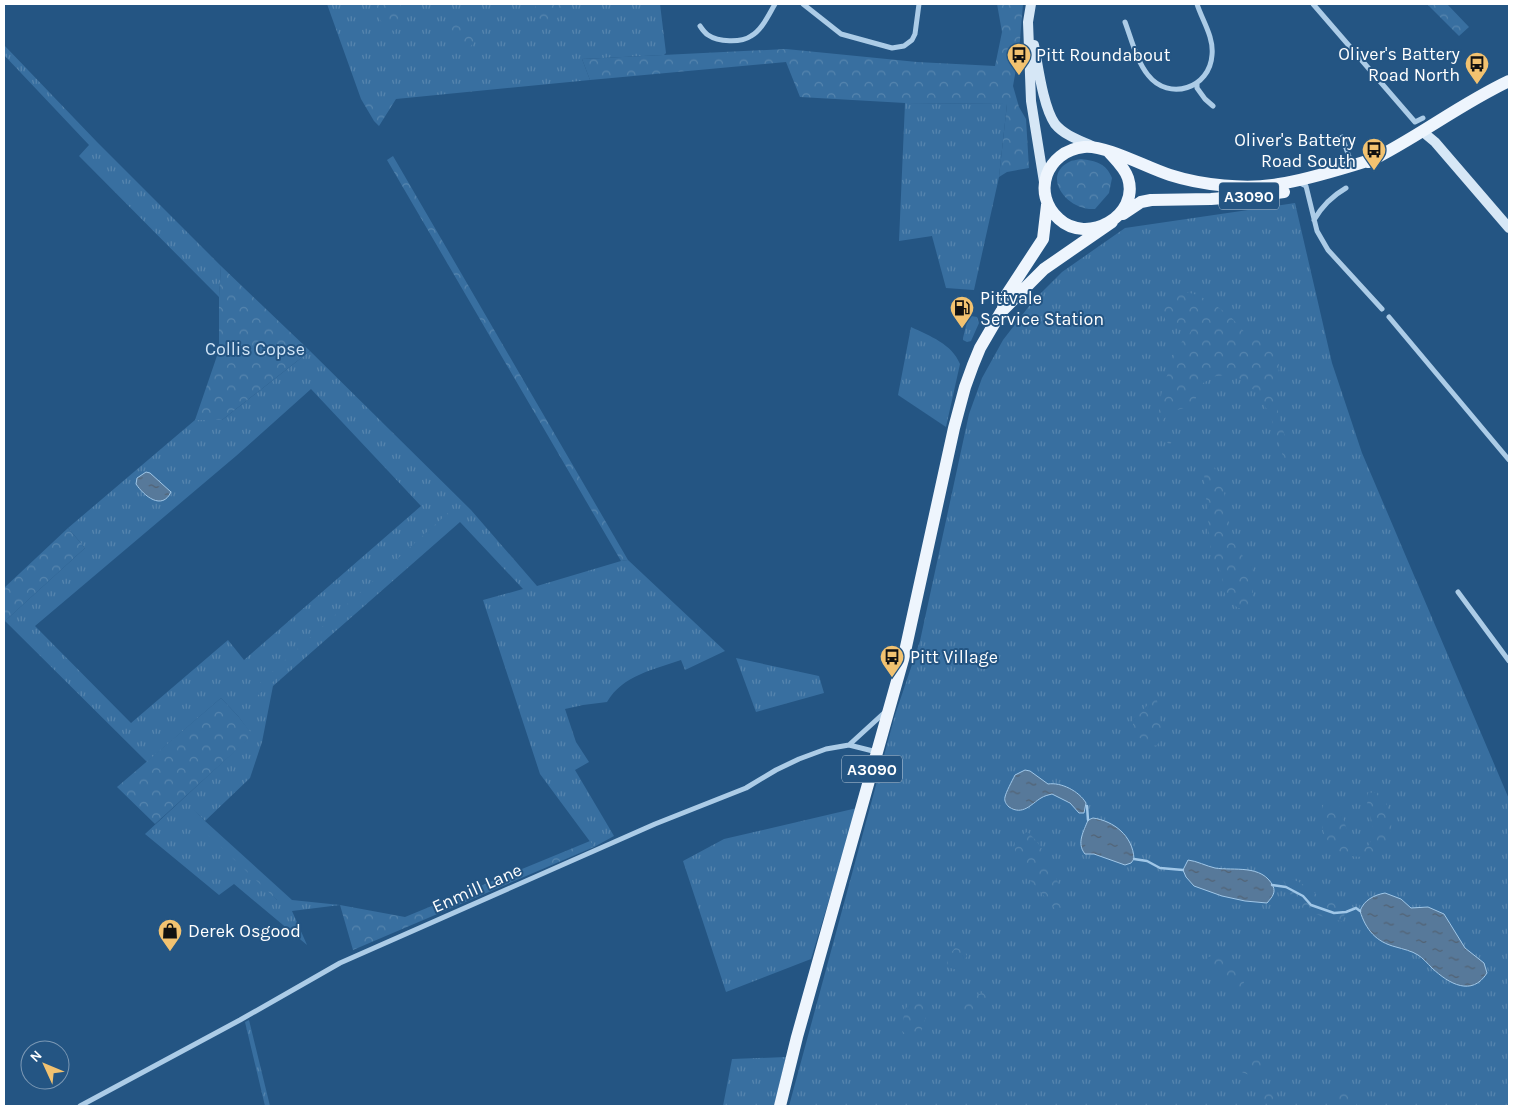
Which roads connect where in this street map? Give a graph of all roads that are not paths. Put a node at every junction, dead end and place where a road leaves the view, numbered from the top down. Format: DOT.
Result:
graph roads {
  1 [pos="774,4"];
  2 [pos="803,4"];
  3 [pos="919,4"];
  4 [pos="1031,4"];
  5 [pos="1197,4"];
  6 [pos="1313,4"];
  7 [pos="1125,22"];
  8 [pos="700,26"];
  9 [pos="1509,81"];
  10 [pos="1197,84"];
  11 [pos="1213,106"];
  12 [pos="1423,118"];
  13 [pos="1423,132"];
  14 [pos="1342,137"];
  15 [pos="1103,150"];
  16 [pos="1353,167"];
  17 [pos="1044,182"];
  18 [pos="1279,184"];
  19 [pos="1306,186"];
  20 [pos="1346,188"];
  21 [pos="1047,205"];
  22 [pos="1116,218"];
  23 [pos="1314,220"];
  24 [pos="1509,228"];
  25 [pos="1382,310"];
  26 [pos="1001,312"];
  27 [pos="1389,317"];
  28 [pos="1509,460"];
  29 [pos="1458,592"];
  30 [pos="1509,647"];
  31 [pos="1502,652"];
  32 [pos="1509,661"];
  33 [pos="889,708"];
  34 [pos="849,745"];
  35 [pos="877,752"];
  36 [pos="80,1106"];
  37 [pos="780,1106"];
  1 -- 8 [label="street"];
  2 -- 3 [label="street"];
  4 -- 15 [label="main road"];
  4 -- 17 [label="main road"];
  5 -- 10 [label="street"];
  6 -- 12 [label="street"];
  7 -- 10 [label="street"];
  9 -- 13 [label="main road, A3090"];
  10 -- 11 [label="street"];
  13 -- 16 [label="main road, A3090"];
  13 -- 24 [label="main road"];
  14 -- 16 [label="street"];
  15 -- 17 [label="main road"];
  15 -- 18 [label="main road, A3090"];
  15 -- 22 [label="main road"];
  16 -- 18 [label="main road, A3090"];
  16 -- 19 [label="main road, A3090"];
  17 -- 21 [label="main road"];
  18 -- 19 [label="street"];
  19 -- 22 [label="main road, A3090"];
  19 -- 23 [label="street"];
  20 -- 23 [label="street"];
  21 -- 22 [label="main road"];
  21 -- 26 [label="main road, A3090"];
  22 -- 26 [label="main road, A3090"];
  23 -- 25 [label="street"];
  26 -- 33 [label="main road, A3090"];
  27 -- 28 [label="street"];
  29 -- 31 [label="street"];
  30 -- 31 [label="street"];
  31 -- 32 [label="street"];
  33 -- 34 [label="street"];
  33 -- 35 [label="main road, A3090"];
  34 -- 35 [label="street"];
  34 -- 36 [label="street, Enmill Lane"];
  35 -- 37 [label="main road, A3090"];
}
